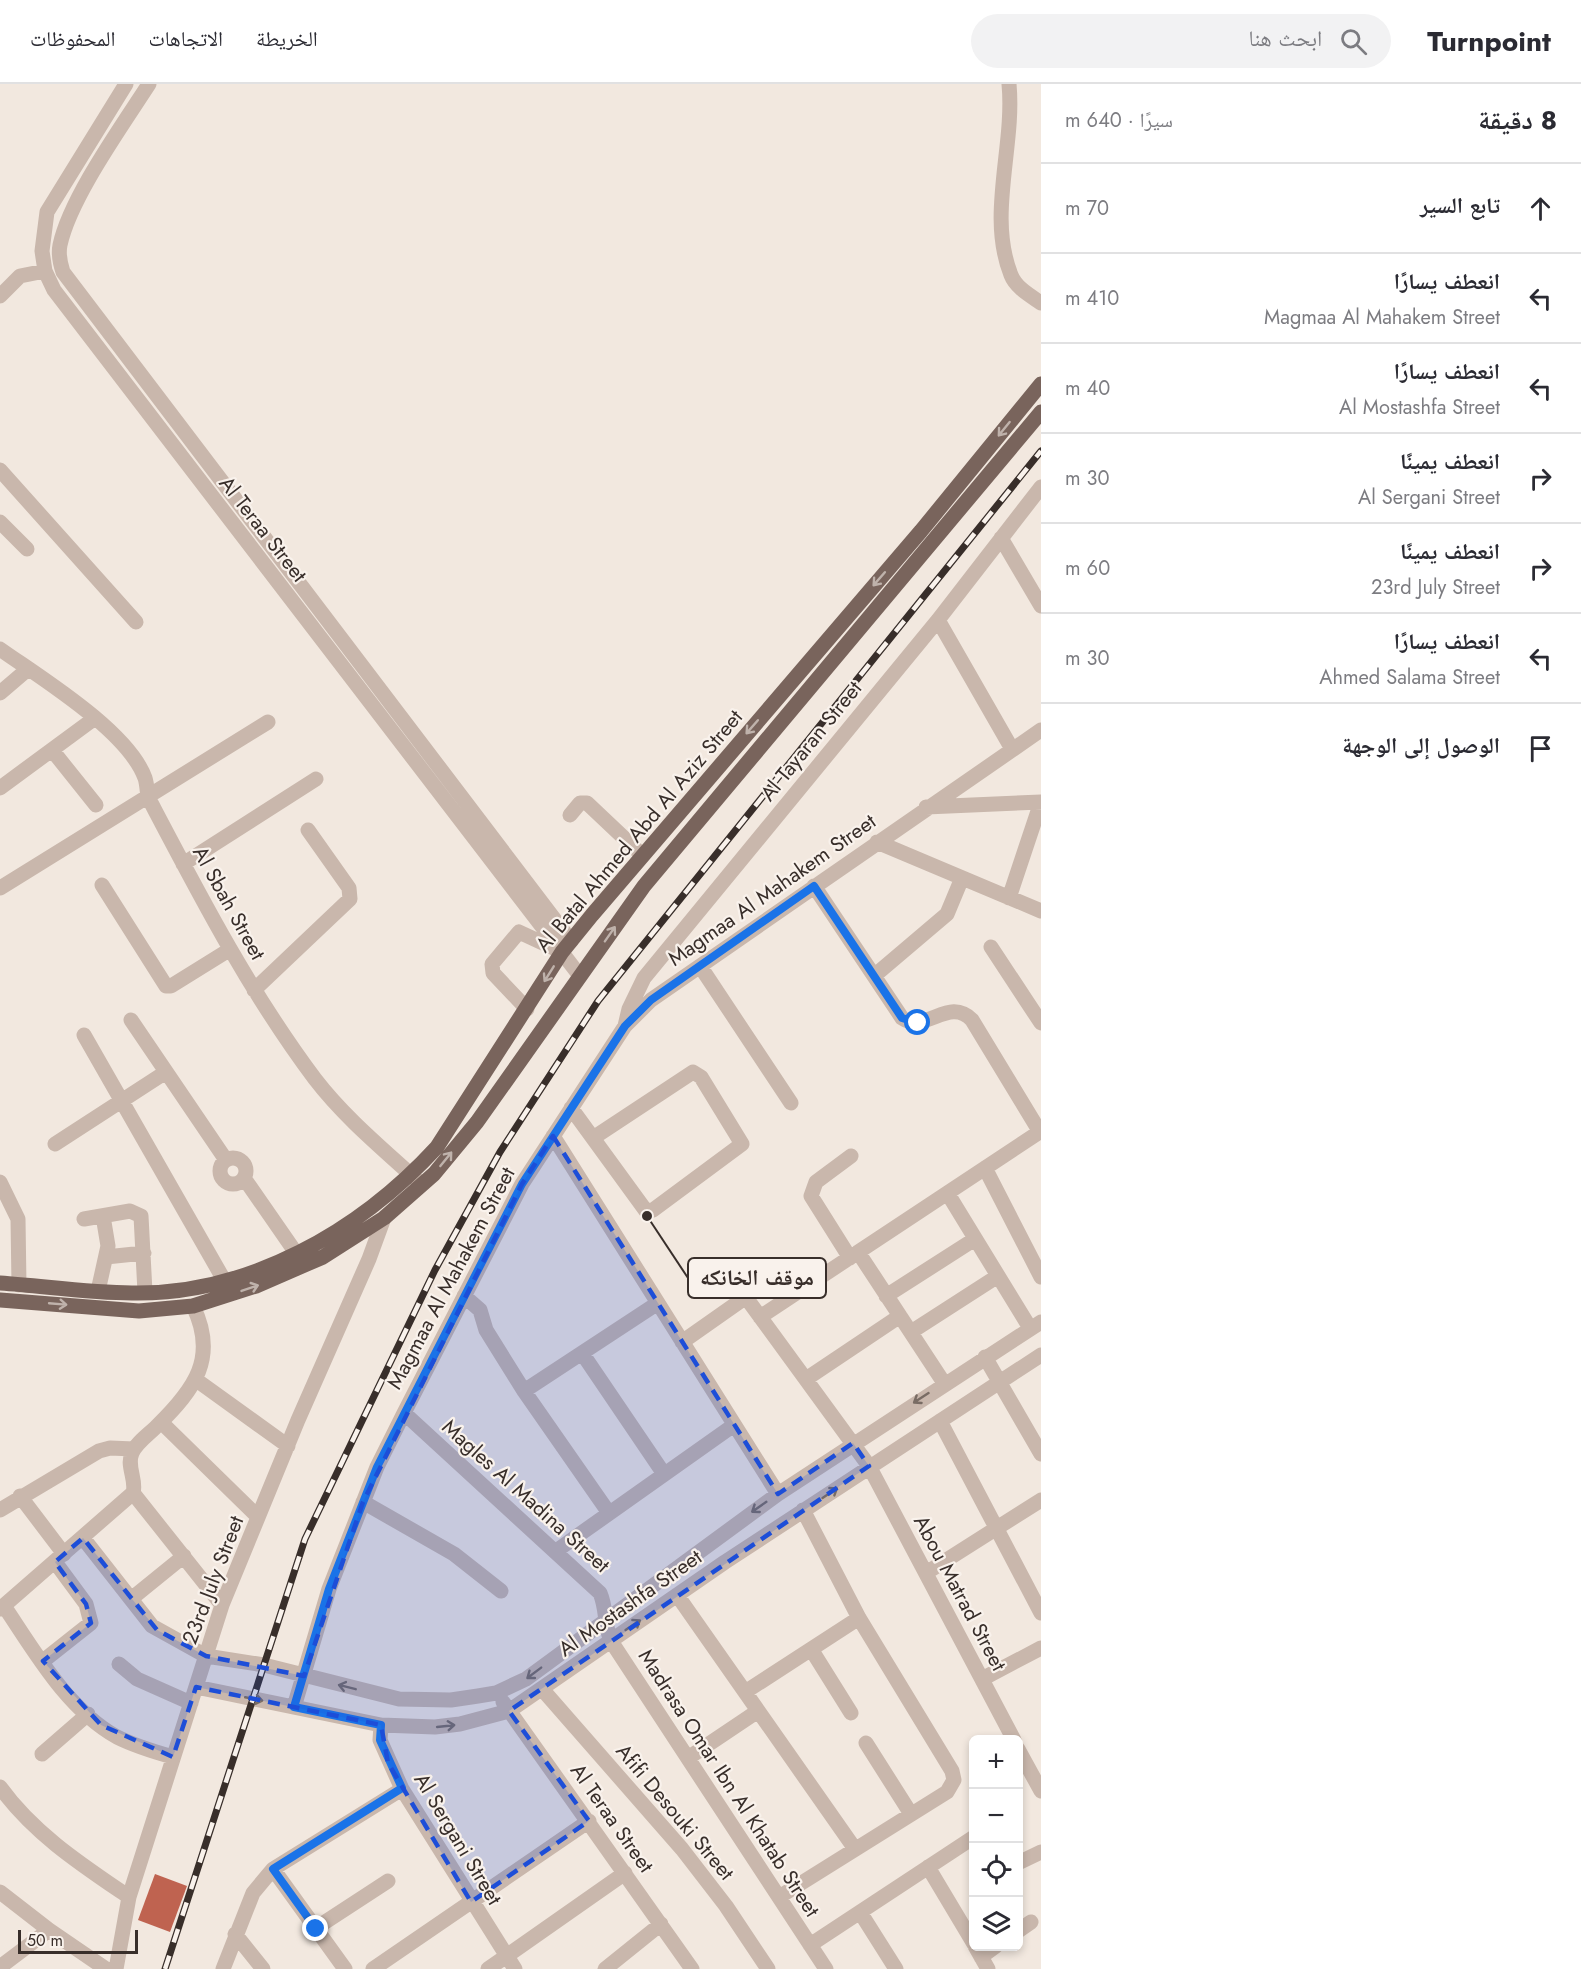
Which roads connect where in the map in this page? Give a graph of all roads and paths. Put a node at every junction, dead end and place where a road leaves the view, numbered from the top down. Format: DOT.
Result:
graph roads {
  1 [pos="126,84"];
  2 [pos="149,84"];
  3 [pos="1009,84"];
  4 [pos="45,271"];
  5 [pos="0,297"];
  6 [pos="1041,303"];
  7 [pos="1041,384"];
  8 [pos="1041,412"];
  9 [pos="0,470"];
  10 [pos="1041,488"];
  11 [pos="0,522"];
  12 [pos="1001,538"];
  13 [pos="27,549"];
  14 [pos="1041,606"];
  15 [pos="938,620"];
  16 [pos="136,622"];
  17 [pos="0,649"];
  18 [pos="28,669"];
  19 [pos="0,693"];
  20 [pos="95,718"];
  21 [pos="268,722"];
  22 [pos="1041,730"];
  23 [pos="1012,749"];
  24 [pos="52,750"];
  25 [pos="316,779"];
  26 [pos="0,789"];
  27 [pos="148,797"];
  28 [pos="1041,802"];
  29 [pos="96,805"];
  30 [pos="926,807"];
  31 [pos="570,815"];
  32 [pos="308,830"];
  33 [pos="877,842"];
  34 [pos="642,855"];
  35 [pos="183,864"];
  36 [pos="962,878"];
  37 [pos="102,885"];
  38 [pos="814,886"];
  39 [pos="0,888"];
  40 [pos="1009,897"];
  41 [pos="1041,911"];
  42 [pos="567,947"];
  43 [pos="991,947"];
  44 [pos="229,950"];
  45 [pos="700,966"];
  46 [pos="580,976"];
  47 [pos="874,976"];
  48 [pos="254,990"];
  49 [pos="527,1009"];
  50 [pos="1039,1014"];
  51 [pos="130,1020"];
  52 [pos="625,1026"];
  53 [pos="84,1035"];
  54 [pos="166,1072"];
  55 [pos="121,1101"];
  56 [pos="791,1103"];
  57 [pos="571,1108"];
  58 [pos="1041,1132"];
  59 [pos="553,1136"];
  60 [pos="593,1138"];
  61 [pos="55,1144"];
  62 [pos="851,1156"];
  63 [pos="985,1168"];
  64 [pos="417,1179"];
  65 [pos="0,1182"];
  66 [pos="948,1194"];
  67 [pos="103,1215"];
  68 [pos="384,1218"];
  69 [pos="84,1219"];
  70 [pos="975,1239"];
  71 [pos="144,1253"];
  72 [pos="296,1253"];
  73 [pos="854,1255"];
  74 [pos="106,1257"];
  75 [pos="998,1276"];
  76 [pos="1041,1277"];
  77 [pos="224,1280"];
  78 [pos="734,1281"];
  79 [pos="0,1283"];
  80 [pos="19,1285"];
  81 [pos="98,1291"];
  82 [pos="145,1292"];
  83 [pos="464,1296"];
  84 [pos="886,1296"];
  85 [pos="746,1297"];
  86 [pos="0,1300"];
  87 [pos="658,1303"];
  88 [pos="193,1306"];
  89 [pos="900,1316"];
  90 [pos="760,1317"];
  91 [pos="1036,1325"];
  92 [pos="910,1332"];
  93 [pos="682,1342"];
  94 [pos="582,1353"];
  95 [pos="1041,1355"];
  96 [pos="986,1357"];
  97 [pos="195,1379"];
  98 [pos="806,1379"];
  99 [pos="1000,1380"];
  100 [pos="944,1383"];
  101 [pos="524,1391"];
  102 [pos="404,1413"];
  103 [pos="940,1421"];
  104 [pos="161,1422"];
  105 [pos="734,1425"];
  106 [pos="853,1443"];
  107 [pos="288,1446"];
  108 [pos="134,1449"];
  109 [pos="1041,1454"];
  110 [pos="869,1466"];
  111 [pos="664,1474"];
  112 [pos="132,1493"];
  113 [pos="778,1494"];
  114 [pos="20,1496"];
  115 [pos="1041,1500"];
  116 [pos="363,1502"];
  117 [pos="0,1510"];
  118 [pos="803,1510"];
  119 [pos="609,1513"];
  120 [pos="258,1517"];
  121 [pos="996,1528"];
  122 [pos="83,1538"];
  123 [pos="556,1551"];
  124 [pos="184,1556"];
  125 [pos="60,1558"];
  126 [pos="926,1573"];
  127 [pos="501,1591"];
  128 [pos="677,1595"];
  129 [pos="131,1599"];
  130 [pos="222,1605"];
  131 [pos="2,1608"];
  132 [pos="1041,1613"];
  133 [pos="607,1617"];
  134 [pos="859,1618"];
  135 [pos="611,1641"];
  136 [pos="1041,1648"];
  137 [pos="811,1649"];
  138 [pos="206,1656"];
  139 [pos="43,1661"];
  140 [pos="119,1664"];
  141 [pos="304,1676"];
  142 [pos="982,1679"];
  143 [pos="196,1687"];
  144 [pos="542,1689"];
  145 [pos="496,1692"];
  146 [pos="745,1692"];
  147 [pos="191,1703"];
  148 [pos="294,1707"];
  149 [pos="758,1710"];
  150 [pos="509,1711"];
  151 [pos="852,1713"];
  152 [pos="88,1714"];
  153 [pos="381,1725"];
  154 [pos="1011,1735"];
  155 [pos="866,1743"];
  156 [pos="42,1754"];
  157 [pos="173,1757"];
  158 [pos="688,1758"];
  159 [pos="1023,1758"];
  160 [pos="0,1787"];
  161 [pos="402,1788"];
  162 [pos="1040,1789"];
  163 [pos="911,1814"];
  164 [pos="589,1821"];
  165 [pos="969,1840"];
  166 [pos="855,1849"];
  167 [pos="1041,1852"];
  168 [pos="1023,1861"];
  169 [pos="928,1867"];
  170 [pos="273,1869"];
  171 [pos="625,1873"];
  172 [pos="388,1881"];
  173 [pos="0,1892"];
  174 [pos="129,1897"];
  175 [pos="779,1897"];
  176 [pos="471,1902"];
  177 [pos="860,1912"];
  178 [pos="661,1924"];
  179 [pos="316,1929"];
  180 [pos="49,1930"];
  181 [pos="236,1934"];
  182 [pos="810,1945"];
  183 [pos="980,1954"];
  184 [pos="511,1963"];
  185 [pos="0,1967"];
  186 [pos="106,1969"];
  187 [pos="116,1969"];
  188 [pos="223,1969"];
  189 [pos="263,1969"];
  190 [pos="345,1969"];
  191 [pos="373,1969"];
  192 [pos="488,1969"];
  193 [pos="605,1969"];
  194 [pos="693,1969"];
  195 [pos="768,1969"];
  196 [pos="826,1969"];
  197 [pos="896,1969"];
  1 -- 4 [label="street, Al Teraa Street"];
  2 -- 42 [label="street, Al Teraa Street"];
  3 -- 6 [label="street"];
  4 -- 5 [label="street"];
  4 -- 42 [label="street, Al Teraa Street"];
  7 -- 34 [label="main road, Al Batal Ahmed Abd Al Aziz Street, one-way"];
  46 -- 8 [label="main road, Al Batal Ahmed Abd Al Aziz Street, one-way"];
  9 -- 16 [label="street"];
  10 -- 12 [label="street, Al Tayaran Street"];
  11 -- 13 [label="street"];
  12 -- 14 [label="street"];
  12 -- 15 [label="street, Al Tayaran Street"];
  15 -- 23 [label="street"];
  15 -- 52 [label="street, Al Tayaran Street"];
  17 -- 18 [label="street, Al Sbah Street"];
  18 -- 19 [label="street"];
  18 -- 20 [label="street, Al Sbah Street"];
  20 -- 24 [label="street"];
  20 -- 27 [label="street, Al Sbah Street"];
  21 -- 27 [label="street"];
  22 -- 23 [label="street, Magmaa Al Mahakem Street"];
  23 -- 30 [label="street, Magmaa Al Mahakem Street"];
  24 -- 26 [label="street"];
  24 -- 29 [label="street"];
  25 -- 35 [label="street"];
  27 -- 35 [label="street, Al Sbah Street"];
  27 -- 39 [label="street"];
  28 -- 30 [label="street"];
  28 -- 40 [label="street"];
  30 -- 33 [label="street, Magmaa Al Mahakem Street"];
  31 -- 34 [label="street"];
  32 -- 48 [label="street"];
  33 -- 36 [label="street"];
  33 -- 38 [label="street, Magmaa Al Mahakem Street"];
  34 -- 42 [label="main road, Al Batal Ahmed Abd Al Aziz Street"];
  35 -- 44 [label="street, Al Sbah Street"];
  36 -- 40 [label="street"];
  36 -- 47 [label="street"];
  37 -- 44 [label="street"];
  38 -- 45 [label="street, Magmaa Al Mahakem Street"];
  38 -- 47 [label="street"];
  40 -- 41 [label="street"];
  42 -- 46 [label="street, Al Teraa Street"];
  42 -- 49 [label="main road, Al Batal Ahmed Abd Al Aziz Street, one-way"];
  42 -- 49 [label="street"];
  43 -- 50 [label="street"];
  44 -- 48 [label="street, Al Sbah Street"];
  45 -- 52 [label="street, Magmaa Al Mahakem Street"];
  45 -- 56 [label="street"];
  64 -- 46 [label="main road, Al Batal Ahmed Abd Al Aziz Street, one-way"];
  47 -- 58 [label="street"];
  48 -- 64 [label="street, Al Sbah Street"];
  49 -- 64 [label="main road, Al Batal Ahmed Abd Al Aziz Street"];
  51 -- 54 [label="street"];
  52 -- 57 [label="street, Magmaa Al Mahakem Street"];
  53 -- 55 [label="street"];
  54 -- 55 [label="street"];
  54 -- 72 [label="street"];
  55 -- 61 [label="street"];
  55 -- 77 [label="street"];
  57 -- 59 [label="street, Magmaa Al Mahakem Street"];
  57 -- 60 [label="street"];
  58 -- 63 [label="street"];
  59 -- 83 [label="street, Magmaa Al Mahakem Street"];
  59 -- 87 [label="street"];
  60 -- 60 [label="street"];
  62 -- 73 [label="street"];
  63 -- 66 [label="street"];
  63 -- 76 [label="street"];
  64 -- 68 [label="main road, Al Batal Ahmed Abd Al Aziz Street"];
  64 -- 72 [label="main road, Al Batal Ahmed Abd Al Aziz Street"];
  65 -- 80 [label="street"];
  66 -- 70 [label="street"];
  66 -- 73 [label="street"];
  67 -- 69 [label="street"];
  67 -- 71 [label="street"];
  67 -- 74 [label="street"];
  88 -- 68 [label="main road, Al Batal Ahmed Abd Al Aziz Street, one-way"];
  68 -- 107 [label="street, 23rd July Street"];
  70 -- 75 [label="street"];
  70 -- 84 [label="street"];
  71 -- 74 [label="street"];
  71 -- 82 [label="street"];
  72 -- 77 [label="main road, Al Batal Ahmed Abd Al Aziz Street"];
  73 -- 84 [label="street"];
  73 -- 90 [label="street"];
  74 -- 81 [label="street"];
  75 -- 91 [label="street"];
  75 -- 92 [label="street"];
  77 -- 82 [label="main road, Al Batal Ahmed Abd Al Aziz Street"];
  78 -- 85 [label="street, Abou Matrad Street"];
  79 -- 80 [label="main road, Al Batal Ahmed Abd Al Aziz Street"];
  80 -- 81 [label="main road, Al Batal Ahmed Abd Al Aziz Street"];
  81 -- 82 [label="main road, Al Batal Ahmed Abd Al Aziz Street"];
  83 -- 101 [label="street"];
  83 -- 102 [label="street, Magmaa Al Mahakem Street"];
  84 -- 89 [label="street"];
  85 -- 90 [label="street, Abou Matrad Street"];
  85 -- 93 [label="street"];
  86 -- 88 [label="main road, Al Batal Ahmed Abd Al Aziz Street, one-way"];
  87 -- 93 [label="street"];
  87 -- 94 [label="street"];
  88 -- 97 [label="street"];
  89 -- 92 [label="street"];
  89 -- 98 [label="street"];
  90 -- 98 [label="street, Abou Matrad Street"];
  91 -- 96 [label="street, Al Mostashfa Street"];
  92 -- 100 [label="street"];
  93 -- 105 [label="street"];
  94 -- 101 [label="street"];
  94 -- 111 [label="street"];
  95 -- 99 [label="street, Al Mostashfa Street"];
  96 -- 99 [label="street"];
  96 -- 100 [label="street, Al Mostashfa Street"];
  97 -- 104 [label="street"];
  97 -- 107 [label="street"];
  98 -- 106 [label="street, Abou Matrad Street"];
  99 -- 103 [label="street, Al Mostashfa Street"];
  99 -- 109 [label="street"];
  100 -- 106 [label="street, Al Mostashfa Street, one-way"];
  101 -- 119 [label="street"];
  102 -- 116 [label="street, Magmaa Al Mahakem Street"];
  102 -- 123 [label="street, Magles Al Madina Street"];
  103 -- 110 [label="street, Al Mostashfa Street"];
  103 -- 121 [label="street"];
  104 -- 108 [label="street"];
  104 -- 120 [label="street"];
  105 -- 111 [label="street"];
  105 -- 113 [label="street"];
  106 -- 110 [label="street, Abou Matrad Street"];
  106 -- 113 [label="street, Al Mostashfa Street"];
  107 -- 120 [label="street, 23rd July Street"];
  108 -- 112 [label="street"];
  108 -- 114 [label="street"];
  118 -- 110 [label="street, Al Mostashfa Street, one-way"];
  110 -- 126 [label="street, Abou Matrad Street"];
  111 -- 119 [label="street"];
  112 -- 122 [label="street"];
  112 -- 124 [label="street"];
  113 -- 133 [label="street, Al Mostashfa Street, one-way"];
  114 -- 117 [label="street"];
  114 -- 125 [label="street"];
  115 -- 121 [label="street"];
  116 -- 127 [label="street"];
  116 -- 141 [label="street, Magmaa Al Mahakem Street"];
  118 -- 128 [label="street, Al Mostashfa Street"];
  118 -- 134 [label="street"];
  119 -- 123 [label="street"];
  120 -- 130 [label="street, 23rd July Street"];
  121 -- 126 [label="street"];
  121 -- 132 [label="street"];
  122 -- 125 [label="street"];
  122 -- 129 [label="street"];
  123 -- 133 [label="street, Magles Al Madina Street"];
  124 -- 129 [label="street"];
  124 -- 130 [label="street"];
  125 -- 131 [label="street"];
  125 -- 139 [label="street"];
  126 -- 142 [label="street, Abou Matrad Street"];
  135 -- 128 [label="street, Al Mostashfa Street, one-way"];
  128 -- 146 [label="street"];
  129 -- 138 [label="street"];
  130 -- 138 [label="street, 23rd July Street"];
  131 -- 139 [label="street"];
  133 -- 135 [label="street, Madrasa Omar Ibn Al Khatab Street"];
  133 -- 145 [label="street, Al Mostashfa Street, one-way"];
  134 -- 137 [label="street"];
  134 -- 163 [label="street"];
  135 -- 144 [label="street, Al Mostashfa Street"];
  135 -- 158 [label="street, Madrasa Omar Ibn Al Khatab Street"];
  136 -- 142 [label="street"];
  137 -- 146 [label="street"];
  137 -- 151 [label="street"];
  138 -- 141 [label="street, Al Mostashfa Street"];
  138 -- 143 [label="street, 23rd July Street"];
  139 -- 152 [label="street"];
  140 -- 147 [label="street"];
  145 -- 141 [label="street, Al Mostashfa Street, one-way"];
  141 -- 148 [label="street, Magmaa Al Mahakem Street"];
  142 -- 154 [label="street, Abou Matrad Street"];
  143 -- 147 [label="street, 23rd July Street"];
  143 -- 148 [label="street, Al Mostashfa Street, one-way"];
  144 -- 150 [label="street, Al Mostashfa Street"];
  144 -- 195 [label="street, Afifi Desouki Street"];
  145 -- 150 [label="street, Al Teraa Street"];
  146 -- 149 [label="street"];
  147 -- 157 [label="street, 23rd July Street"];
  148 -- 153 [label="street, Al Mostashfa Street"];
  149 -- 158 [label="street"];
  149 -- 166 [label="street"];
  153 -- 150 [label="street, Al Mostashfa Street, one-way"];
  150 -- 164 [label="street, Al Teraa Street"];
  152 -- 156 [label="street"];
  152 -- 157 [label="street"];
  153 -- 161 [label="street, Al Sergani Street"];
  155 -- 163 [label="street"];
  157 -- 174 [label="street, 23rd July Street"];
  158 -- 175 [label="street, Madrasa Omar Ibn Al Khatab Street"];
  159 -- 162 [label="street"];
  160 -- 174 [label="street"];
  161 -- 170 [label="street"];
  161 -- 176 [label="street, Al Sergani Street"];
  163 -- 166 [label="street"];
  164 -- 171 [label="street, Al Teraa Street"];
  164 -- 176 [label="street"];
  165 -- 169 [label="street"];
  166 -- 175 [label="street"];
  167 -- 168 [label="street"];
  169 -- 177 [label="street"];
  169 -- 183 [label="street"];
  170 -- 179 [label="street"];
  170 -- 181 [label="street"];
  171 -- 178 [label="street, Al Teraa Street"];
  171 -- 184 [label="street"];
  172 -- 179 [label="street"];
  173 -- 180 [label="street"];
  174 -- 187 [label="street, 23rd July Street"];
  175 -- 182 [label="street, Madrasa Omar Ibn Al Khatab Street"];
  176 -- 184 [label="street, Al Sergani Street"];
  176 -- 191 [label="street"];
  177 -- 182 [label="street"];
  177 -- 197 [label="street"];
  178 -- 193 [label="street"];
  178 -- 194 [label="street, Al Teraa Street"];
  179 -- 190 [label="street"];
  180 -- 185 [label="street"];
  180 -- 186 [label="street"];
  181 -- 188 [label="street"];
  181 -- 189 [label="street"];
  182 -- 196 [label="street, Madrasa Omar Ibn Al Khatab Street"];
  184 -- 192 [label="street"];
}
